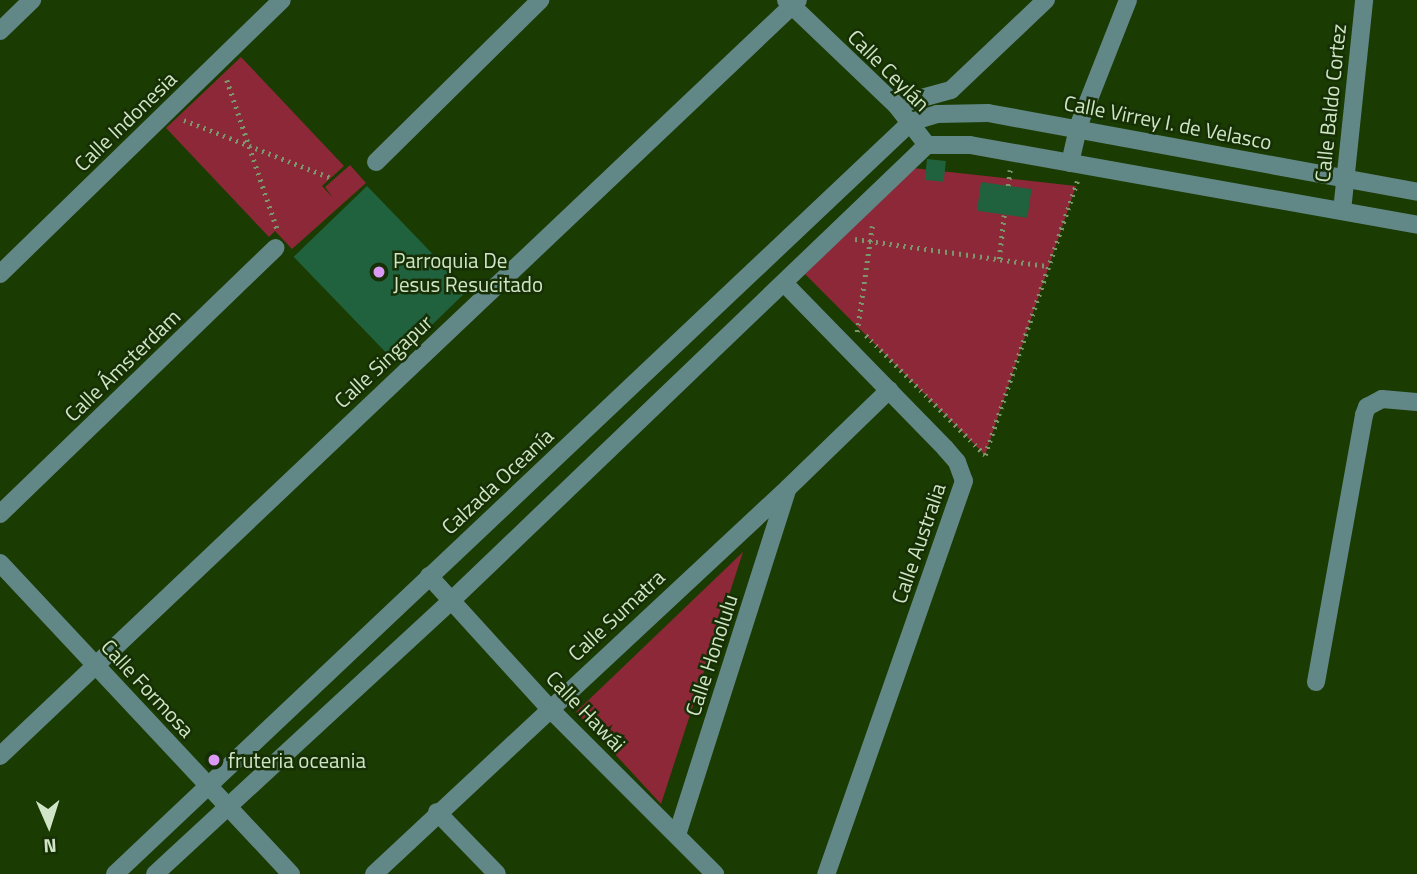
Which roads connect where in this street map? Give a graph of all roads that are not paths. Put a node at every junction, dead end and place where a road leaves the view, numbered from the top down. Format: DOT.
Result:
graph roads {
  1 [pos="32,0"];
  2 [pos="282,0"];
  3 [pos="540,0"];
  4 [pos="1046,0"];
  5 [pos="1128,0"];
  6 [pos="1364,0"];
  7 [pos="792,2"];
  8 [pos="0,31"];
  9 [pos="896,105"];
  10 [pos="911,122"];
  11 [pos="1078,127"];
  12 [pos="927,145"];
  13 [pos="376,162"];
  14 [pos="1067,170"];
  15 [pos="1345,178"];
  16 [pos="1417,192"];
  17 [pos="1342,211"];
  18 [pos="1417,225"];
  19 [pos="275,248"];
  20 [pos="0,274"];
  21 [pos="785,283"];
  22 [pos="889,390"];
  23 [pos="1417,402"];
  24 [pos="788,488"];
  25 [pos="0,514"];
  26 [pos="0,563"];
  27 [pos="429,576"];
  28 [pos="452,600"];
  29 [pos="96,665"];
  30 [pos="1316,681"];
  31 [pos="550,708"];
  32 [pos="0,756"];
  33 [pos="208,785"];
  34 [pos="229,804"];
  35 [pos="436,812"];
  36 [pos="677,835"];
  37 [pos="114,874"];
  38 [pos="155,874"];
  39 [pos="291,874"];
  40 [pos="373,874"];
  41 [pos="497,874"];
  42 [pos="715,874"];
  43 [pos="826,874"];
  1 -- 8 [label="street"];
  2 -- 20 [label="street, Calle Indonesia"];
  3 -- 13 [label="street"];
  4 -- 9 [label="street"];
  5 -- 11 [label="street"];
  6 -- 15 [label="street, Calle Baldo Cortez"];
  7 -- 9 [label="street, Calle Ceylán"];
  7 -- 29 [label="street, Calle Singapur"];
  9 -- 10 [label="street, Calle Ceylán"];
  10 -- 11 [label="street, Calle Virrey I. de Velasco"];
  10 -- 12 [label="street, Calle Ceylán"];
  10 -- 27 [label="street, Calzada Oceanía"];
  11 -- 14 [label="street"];
  11 -- 15 [label="street, Calle Virrey I. de Velasco"];
  12 -- 14 [label="street"];
  12 -- 21 [label="street"];
  14 -- 17 [label="street"];
  15 -- 16 [label="street, Calle Virrey I. de Velasco"];
  15 -- 17 [label="street, Calle Baldo Cortez"];
  17 -- 18 [label="street"];
  19 -- 25 [label="street, Calle Ámsterdam"];
  21 -- 22 [label="street, Calle Australia"];
  21 -- 28 [label="street"];
  22 -- 24 [label="street, Calle Sumatra"];
  22 -- 43 [label="street, Calle Australia"];
  23 -- 30 [label="street"];
  24 -- 31 [label="street, Calle Sumatra"];
  24 -- 36 [label="street, Calle Honolulu"];
  26 -- 29 [label="street, Calle Formosa"];
  27 -- 28 [label="street, Calle Hawái"];
  27 -- 33 [label="street, Calzada Oceanía"];
  28 -- 31 [label="street, Calle Hawái"];
  28 -- 34 [label="street"];
  29 -- 32 [label="street, Calle Singapur"];
  29 -- 33 [label="street, Calle Formosa"];
  31 -- 35 [label="street, Calle Sumatra"];
  31 -- 36 [label="street, Calle Hawái"];
  33 -- 34 [label="street, Calle Formosa"];
  33 -- 37 [label="street, Calzada Oceanía"];
  34 -- 38 [label="street"];
  34 -- 39 [label="street, Calle Formosa"];
  35 -- 40 [label="street, Calle Sumatra"];
  35 -- 41 [label="street"];
  36 -- 42 [label="street, Calle Hawái"];
}
